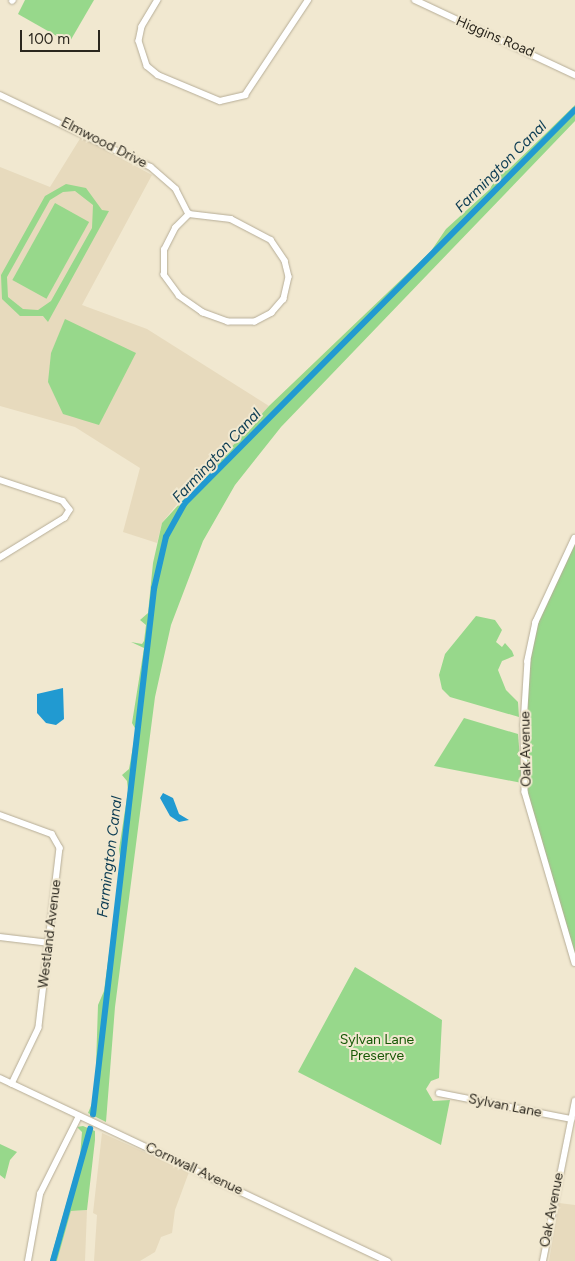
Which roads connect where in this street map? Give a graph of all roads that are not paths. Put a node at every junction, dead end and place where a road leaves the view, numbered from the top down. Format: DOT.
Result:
graph roads {
  1 [pos="158,0"];
  2 [pos="308,0"];
  3 [pos="415,0"];
  4 [pos="575,75"];
  5 [pos="0,95"];
  6 [pos="189,214"];
  7 [pos="0,480"];
  8 [pos="575,538"];
  9 [pos="0,558"];
  10 [pos="0,815"];
  11 [pos="0,937"];
  12 [pos="50,943"];
  13 [pos="575,963"];
  14 [pos="0,1078"];
  15 [pos="12,1084"];
  16 [pos="439,1092"];
  17 [pos="575,1102"];
  18 [pos="79,1116"];
  19 [pos="571,1119"];
  20 [pos="28,1261"];
  21 [pos="388,1261"];
  22 [pos="543,1261"];
  1 -- 2 [label="street"];
  3 -- 4 [label="street, Higgins Road"];
  5 -- 6 [label="street, Elmwood Drive"];
  6 -- 6 [label="street"];
  7 -- 9 [label="street"];
  8 -- 13 [label="street, Oak Avenue"];
  10 -- 12 [label="street, Westland Avenue"];
  11 -- 12 [label="street"];
  12 -- 15 [label="street, Westland Avenue"];
  14 -- 15 [label="street, Cornwall Avenue"];
  15 -- 18 [label="street, Cornwall Avenue"];
  16 -- 19 [label="street, Sylvan Lane"];
  17 -- 19 [label="street, Oak Avenue"];
  18 -- 20 [label="street"];
  18 -- 21 [label="street, Cornwall Avenue"];
  19 -- 22 [label="street, Oak Avenue"];
}
